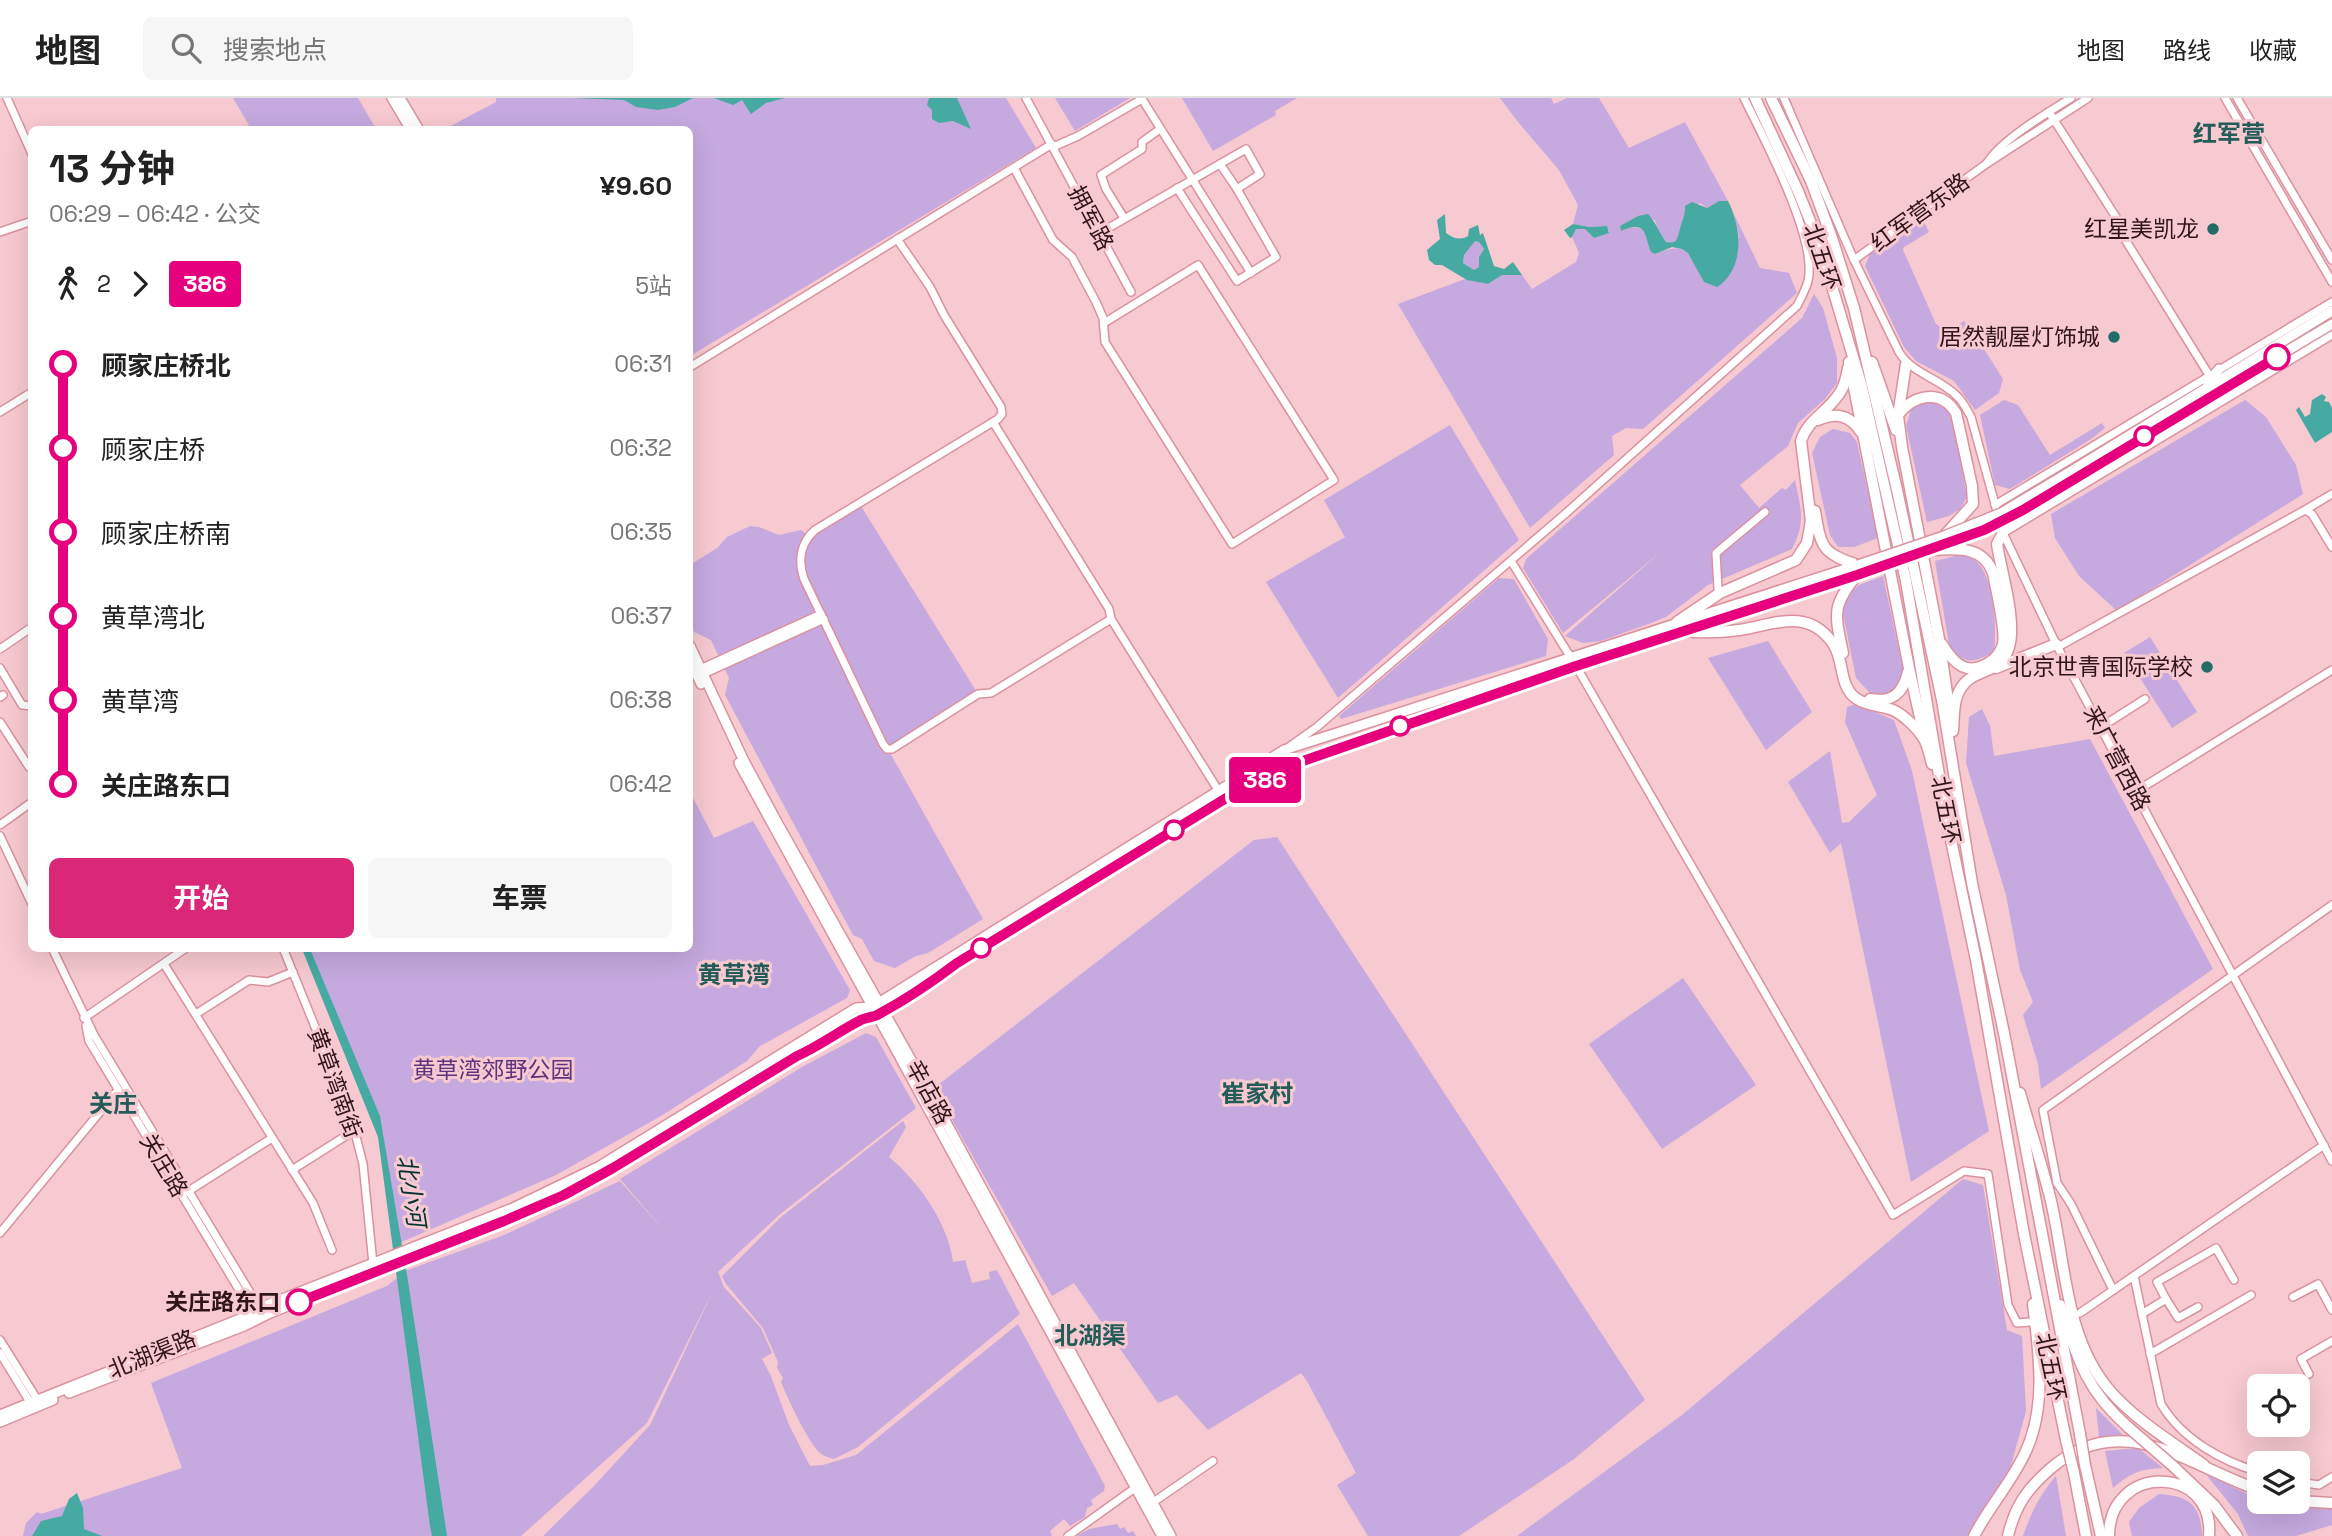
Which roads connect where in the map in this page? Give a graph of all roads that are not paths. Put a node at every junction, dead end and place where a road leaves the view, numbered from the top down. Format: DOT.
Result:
graph roads {
  1 [pos="7,98"];
  2 [pos="392,98"];
  3 [pos="400,98"];
  4 [pos="1026,98"];
  5 [pos="1744,98"];
  6 [pos="1755,98"];
  7 [pos="2071,98"];
  8 [pos="2088,98"];
  9 [pos="2225,98"];
  10 [pos="2237,98"];
  11 [pos="1776,100"];
  12 [pos="2049,112"];
  13 [pos="2054,119"];
  14 [pos="409,126"];
  15 [pos="417,126"];
  16 [pos="1160,130"];
  17 [pos="28,145"];
  18 [pos="1052,146"];
  19 [pos="1220,164"];
  20 [pos="1986,164"];
  21 [pos="1014,168"];
  22 [pos="1192,179"];
  23 [pos="1177,188"];
  24 [pos="1237,190"];
  25 [pos="1124,218"];
  26 [pos="28,222"];
  27 [pos="0,232"];
  28 [pos="1098,234"];
  29 [pos="897,239"];
  30 [pos="1854,260"];
  31 [pos="2332,260"];
  32 [pos="1251,273"];
  33 [pos="2332,282"];
  34 [pos="1131,292"];
  35 [pos="2332,302"];
  36 [pos="1854,308"];
  37 [pos="2332,311"];
  38 [pos="1104,323"];
  39 [pos="2332,324"];
  40 [pos="2332,335"];
  41 [pos="1849,340"];
  42 [pos="1849,364"];
  43 [pos="1906,364"];
  44 [pos="693,365"];
  45 [pos="2219,369"];
  46 [pos="2209,375"];
  47 [pos="2245,386"];
  48 [pos="2205,389"];
  49 [pos="2215,394"];
  50 [pos="28,395"];
  51 [pos="0,412"];
  52 [pos="1898,416"];
  53 [pos="993,422"];
  54 [pos="1863,434"];
  55 [pos="1902,447"];
  56 [pos="2078,471"];
  57 [pos="2332,494"];
  58 [pos="1995,505"];
  59 [pos="2305,510"];
  60 [pos="1765,512"];
  61 [pos="2003,533"];
  62 [pos="1944,536"];
  63 [pos="2332,547"];
  64 [pos="1927,550"];
  65 [pos="1511,561"];
  66 [pos="1858,570"];
  67 [pos="1718,589"];
  68 [pos="823,616"];
  69 [pos="1111,619"];
  70 [pos="1678,627"];
  71 [pos="28,630"];
  72 [pos="1939,639"];
  73 [pos="2057,646"];
  74 [pos="0,649"];
  75 [pos="693,655"];
  76 [pos="1573,662"];
  77 [pos="693,664"];
  78 [pos="0,668"];
  79 [pos="1909,668"];
  80 [pos="1995,669"];
  81 [pos="2332,670"];
  82 [pos="699,673"];
  83 [pos="2145,699"];
  84 [pos="28,706"];
  85 [pos="0,722"];
  86 [pos="2101,727"];
  87 [pos="1953,731"];
  88 [pos="8,733"];
  89 [pos="0,738"];
  90 [pos="1925,740"];
  91 [pos="1284,750"];
  92 [pos="28,765"];
  93 [pos="1218,790"];
  94 [pos="2135,792"];
  95 [pos="28,805"];
  96 [pos="1959,805"];
  97 [pos="1946,816"];
  98 [pos="0,825"];
  99 [pos="0,836"];
  100 [pos="28,896"];
  101 [pos="2332,905"];
  102 [pos="54,952"];
  103 [pos="180,952"];
  104 [pos="285,952"];
  105 [pos="164,964"];
  106 [pos="293,972"];
  107 [pos="2233,976"];
  108 [pos="878,1009"];
  109 [pos="196,1014"];
  110 [pos="85,1018"];
  111 [pos="2004,1033"];
  112 [pos="118,1090"];
  113 [pos="355,1130"];
  114 [pos="272,1138"];
  115 [pos="2323,1145"];
  116 [pos="2332,1161"];
  117 [pos="292,1170"];
  118 [pos="185,1194"];
  119 [pos="0,1233"];
  120 [pos="2024,1234"];
  121 [pos="331,1250"];
  122 [pos="2046,1263"];
  123 [pos="373,1264"];
  124 [pos="384,1264"];
  125 [pos="2134,1276"];
  126 [pos="2234,1280"];
  127 [pos="2113,1290"];
  128 [pos="2252,1295"];
  129 [pos="2293,1297"];
  130 [pos="2166,1299"];
  131 [pos="2198,1307"];
  132 [pos="2332,1310"];
  133 [pos="2080,1313"];
  134 [pos="2142,1314"];
  135 [pos="256,1315"];
  136 [pos="2031,1322"];
  137 [pos="0,1340"];
  138 [pos="2332,1341"];
  139 [pos="0,1353"];
  140 [pos="2150,1354"];
  141 [pos="2309,1374"];
  142 [pos="35,1403"];
  143 [pos="0,1415"];
  144 [pos="0,1422"];
  145 [pos="1104,1424"];
  146 [pos="1213,1461"];
  147 [pos="2204,1465"];
  148 [pos="2247,1467"];
  149 [pos="2332,1477"];
  150 [pos="2310,1484"];
  151 [pos="2247,1486"];
  152 [pos="1135,1488"];
  153 [pos="2310,1502"];
  154 [pos="1152,1503"];
  155 [pos="2332,1503"];
  156 [pos="2235,1533"];
  157 [pos="1068,1536"];
  158 [pos="1162,1536"];
  159 [pos="1171,1536"];
  160 [pos="1974,1536"];
  161 [pos="2008,1536"];
  162 [pos="2086,1536"];
  163 [pos="2101,1536"];
  164 [pos="2109,1536"];
  165 [pos="2209,1536"];
  1 -- 17 [label="street"];
  2 -- 14 [label="main road"];
  3 -- 15 [label="main road"];
  4 -- 18 [label="street, 拥军路"];
  5 -- 65 [label="street"];
  6 -- 41 [label="highway, 北五环"];
  7 -- 12 [label="street, 红军营东路"];
  8 -- 13 [label="street, 红军营东路"];
  9 -- 33 [label="street"];
  10 -- 31 [label="street"];
  11 -- 30 [label="street"];
  11 -- 36 [label="highway, 北五环"];
  12 -- 13 [label="street"];
  12 -- 20 [label="street, 红军营东路"];
  13 -- 20 [label="street, 红军营东路"];
  13 -- 46 [label="street"];
  16 -- 18 [label="street"];
  16 -- 22 [label="street"];
  16 -- 25 [label="street"];
  18 -- 21 [label="street"];
  18 -- 28 [label="street, 拥军路"];
  19 -- 22 [label="street"];
  19 -- 24 [label="street"];
  19 -- 24 [label="street"];
  20 -- 30 [label="street, 红军营东路"];
  21 -- 29 [label="street"];
  21 -- 38 [label="street"];
  22 -- 23 [label="street"];
  22 -- 32 [label="street"];
  23 -- 25 [label="street"];
  23 -- 32 [label="street"];
  24 -- 32 [label="street"];
  25 -- 28 [label="street"];
  26 -- 27 [label="street"];
  28 -- 34 [label="street, 拥军路"];
  29 -- 44 [label="street"];
  29 -- 53 [label="street"];
  30 -- 43 [label="street"];
  35 -- 45 [label="street"];
  36 -- 55 [label="highway"];
  36 -- 96 [label="highway, 北五环"];
  37 -- 48 [label="main road"];
  38 -- 38 [label="street"];
  39 -- 49 [label="main road"];
  40 -- 47 [label="street"];
  41 -- 42 [label="highway"];
  41 -- 97 [label="highway, 北五环"];
  42 -- 54 [label="highway"];
  42 -- 70 [label="highway"];
  43 -- 52 [label="highway"];
  43 -- 58 [label="street, 来广营西路"];
  45 -- 46 [label="street"];
  45 -- 48 [label="main road"];
  46 -- 58 [label="street"];
  47 -- 49 [label="main road"];
  47 -- 61 [label="street"];
  48 -- 56 [label="main road"];
  49 -- 56 [label="main road"];
  50 -- 51 [label="street"];
  52 -- 55 [label="highway"];
  52 -- 62 [label="highway"];
  53 -- 68 [label="street"];
  53 -- 69 [label="street"];
  54 -- 66 [label="highway"];
  54 -- 79 [label="highway"];
  55 -- 72 [label="highway"];
  56 -- 62 [label="main road, bridge"];
  56 -- 64 [label="main road, bridge"];
  57 -- 59 [label="street"];
  58 -- 61 [label="street, 来广营西路"];
  59 -- 63 [label="street"];
  59 -- 73 [label="street"];
  60 -- 67 [label="street"];
  61 -- 73 [label="street, 来广营西路"];
  61 -- 80 [label="highway"];
  62 -- 66 [label="main road, bridge"];
  64 -- 66 [label="main road, bridge"];
  64 -- 72 [label="highway"];
  65 -- 76 [label="street"];
  65 -- 91 [label="street"];
  66 -- 70 [label="main road"];
  66 -- 79 [label="highway"];
  68 -- 69 [label="street"];
  68 -- 82 [label="street"];
  69 -- 93 [label="street"];
  70 -- 76 [label="main road"];
  70 -- 90 [label="highway"];
  71 -- 74 [label="street"];
  72 -- 87 [label="highway"];
  73 -- 80 [label="highway"];
  73 -- 86 [label="street, 来广营西路"];
  75 -- 82 [label="main road, 辛店路"];
  76 -- 91 [label="main road"];
  76 -- 108 [label="main road"];
  76 -- 136 [label="street"];
  77 -- 82 [label="main road, 辛店路"];
  78 -- 84 [label="street"];
  79 -- 90 [label="highway"];
  80 -- 87 [label="highway"];
  81 -- 94 [label="street"];
  82 -- 108 [label="main road, 辛店路"];
  83 -- 86 [label="street"];
  85 -- 88 [label="street"];
  86 -- 94 [label="street, 来广营西路"];
  87 -- 96 [label="highway"];
  88 -- 89 [label="street"];
  88 -- 92 [label="street"];
  90 -- 97 [label="highway"];
  91 -- 93 [label="main road"];
  93 -- 108 [label="main road"];
  94 -- 107 [label="street, 来广营西路"];
  95 -- 98 [label="street"];
  96 -- 111 [label="highway, 北五环"];
  97 -- 120 [label="highway, 北五环"];
  99 -- 100 [label="street"];
  101 -- 107 [label="street"];
  102 -- 110 [label="street"];
  103 -- 105 [label="street"];
  104 -- 106 [label="street, 黄草湾南街"];
  105 -- 109 [label="street"];
  105 -- 110 [label="street"];
  106 -- 109 [label="street"];
  106 -- 113 [label="street, 黄草湾南街"];
  107 -- 115 [label="street, 来广营西路"];
  107 -- 127 [label="street"];
  108 -- 124 [label="main road"];
  108 -- 145 [label="main road, 辛店路"];
  109 -- 114 [label="street"];
  110 -- 112 [label="street, 关庄路"];
  110 -- 118 [label="street, 关庄路"];
  111 -- 122 [label="highway, 北五环"];
  111 -- 147 [label="highway"];
  112 -- 118 [label="street, 关庄路"];
  112 -- 119 [label="street"];
  113 -- 117 [label="street"];
  113 -- 123 [label="street, 黄草湾南街"];
  114 -- 117 [label="street"];
  114 -- 118 [label="street"];
  115 -- 116 [label="street, 来广营西路"];
  115 -- 125 [label="street"];
  117 -- 121 [label="street"];
  118 -- 135 [label="street, 关庄路"];
  120 -- 160 [label="highway"];
  120 -- 162 [label="highway, 北五环, bridge"];
  122 -- 156 [label="highway, bridge"];
  122 -- 163 [label="highway, 北五环, bridge"];
  123 -- 124 [label="main road, 北湖渠路"];
  123 -- 135 [label="main road, 北湖渠路"];
  124 -- 135 [label="main road, 北湖渠路"];
  125 -- 127 [label="street"];
  125 -- 134 [label="street"];
  126 -- 130 [label="street"];
  127 -- 133 [label="street"];
  128 -- 140 [label="street"];
  129 -- 132 [label="street"];
  130 -- 131 [label="street"];
  130 -- 134 [label="street"];
  134 -- 140 [label="street"];
  135 -- 142 [label="main road, 北湖渠路"];
  137 -- 142 [label="street"];
  138 -- 141 [label="street"];
  139 -- 142 [label="street"];
  140 -- 148 [label="street"];
  142 -- 143 [label="main road"];
  142 -- 144 [label="main road"];
  145 -- 152 [label="main road, 辛店路"];
  145 -- 154 [label="main road, 辛店路"];
  146 -- 154 [label="street"];
  147 -- 151 [label="highway"];
  147 -- 161 [label="highway"];
  149 -- 150 [label="street"];
  152 -- 157 [label="street"];
  152 -- 158 [label="main road, 辛店路"];
  153 -- 155 [label="highway"];
  154 -- 159 [label="main road, 辛店路"];
  164 -- 165 [label="highway"];
}
